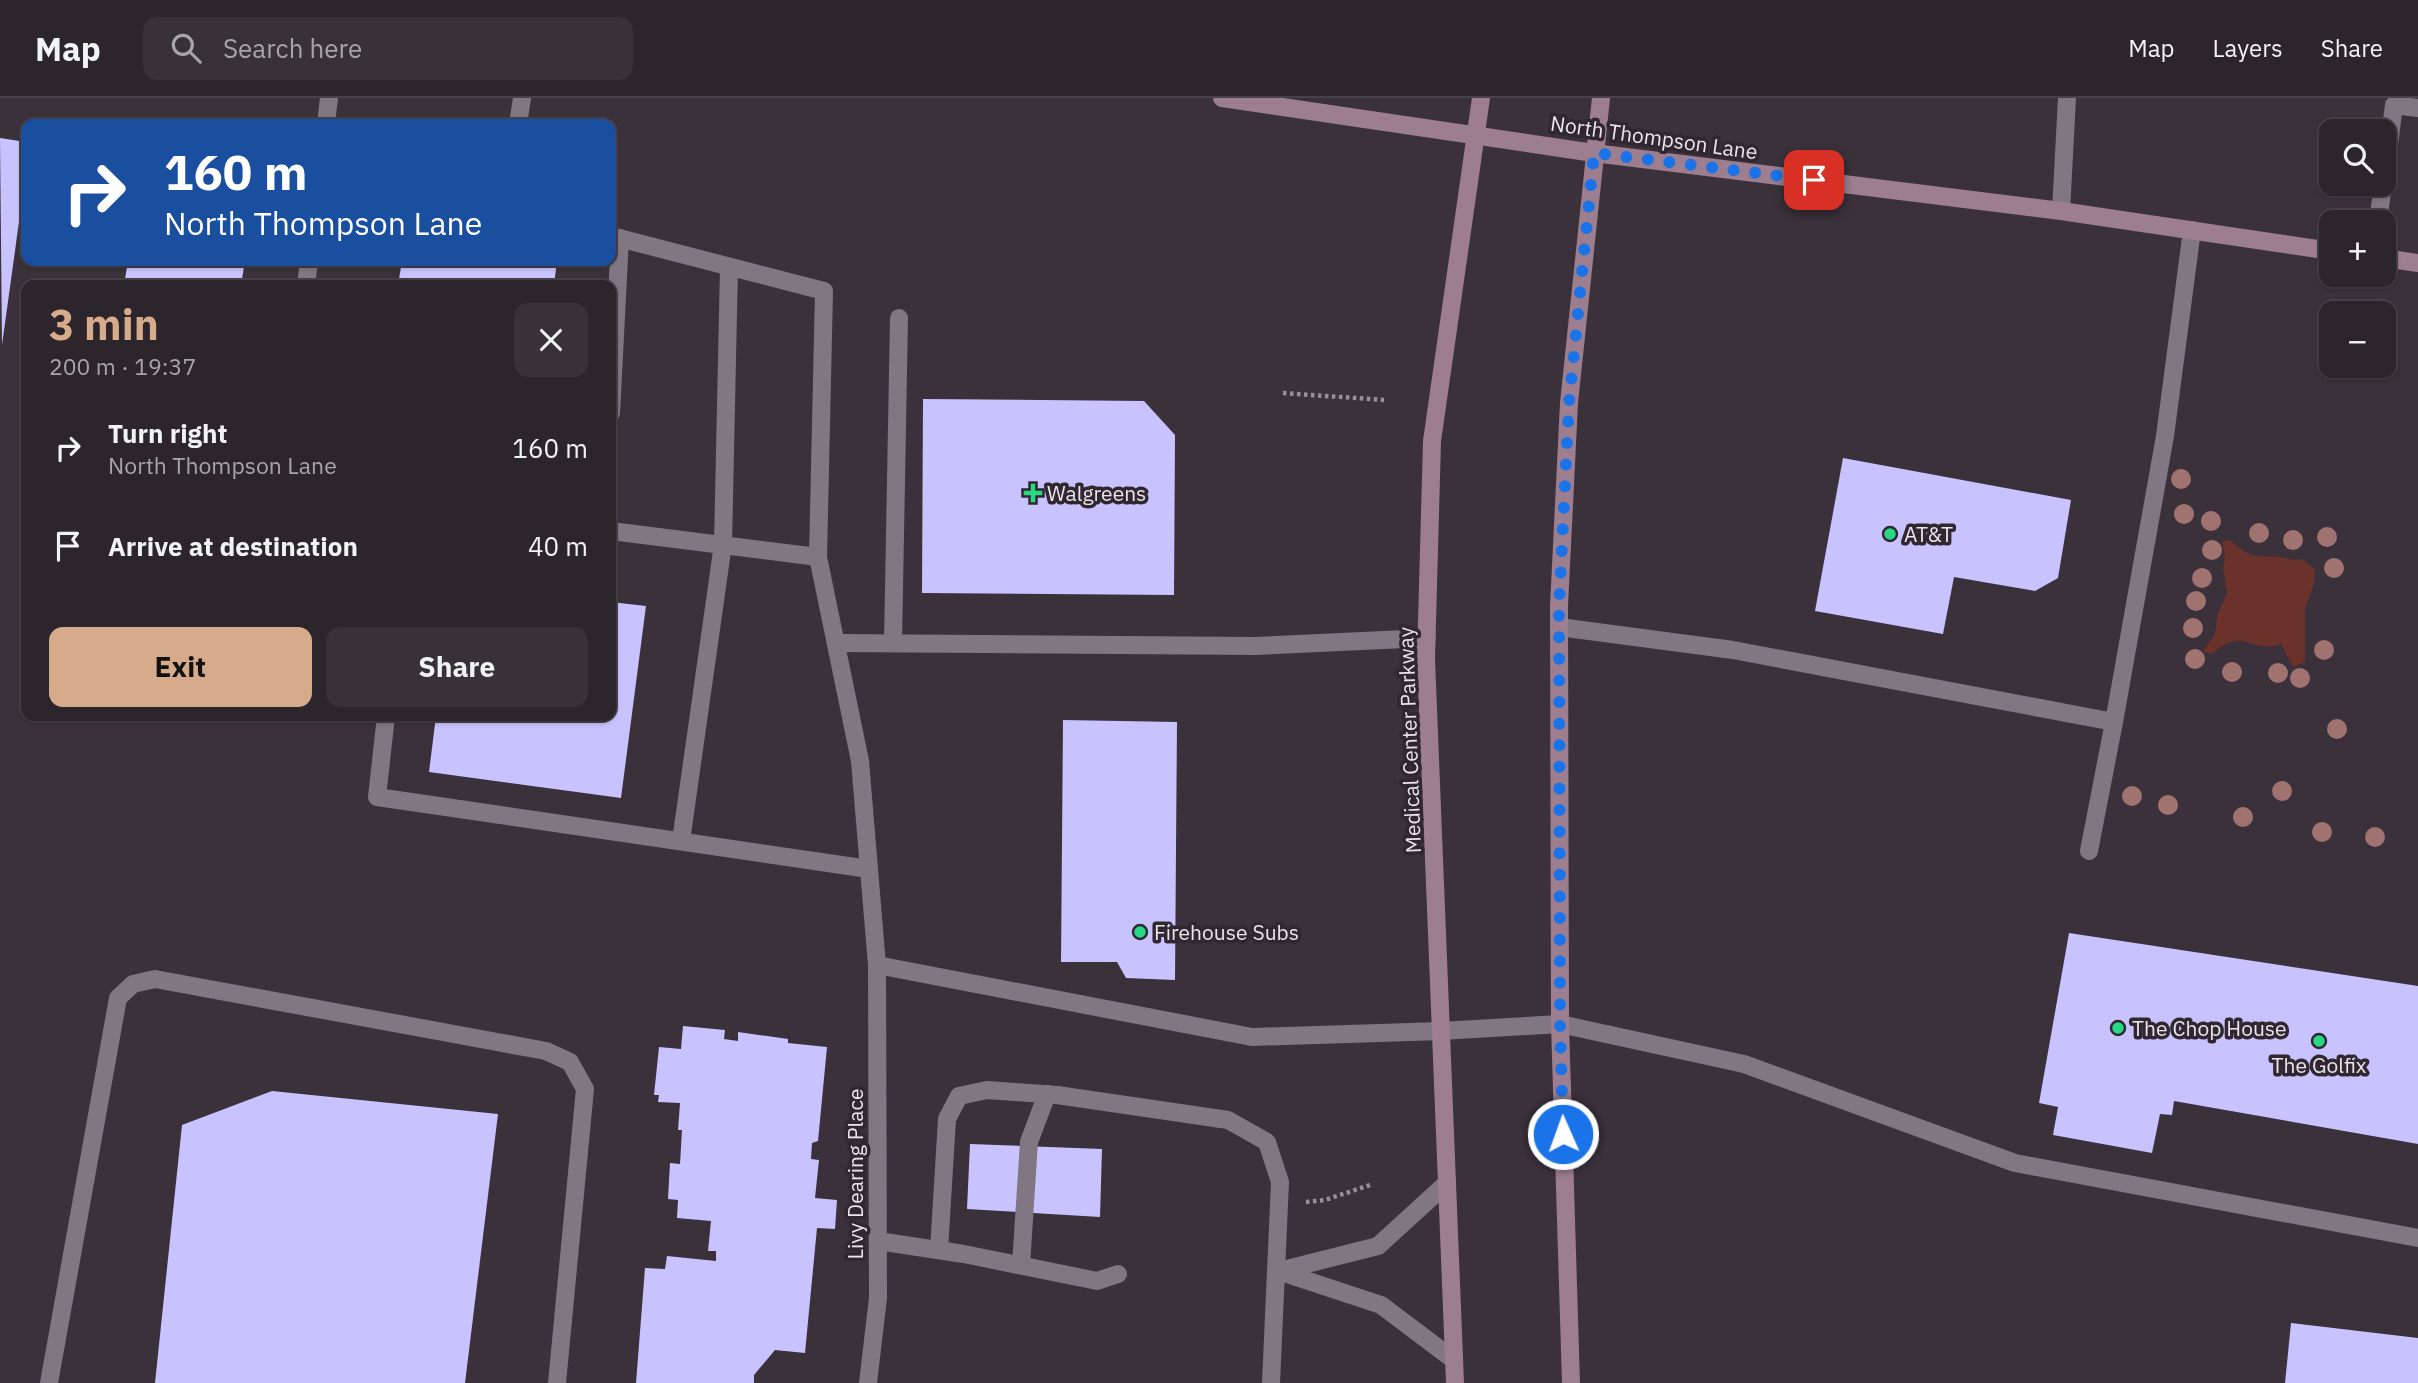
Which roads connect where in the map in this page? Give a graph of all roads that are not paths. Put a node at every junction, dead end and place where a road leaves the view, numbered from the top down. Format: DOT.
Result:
graph roads {
  1 [pos="329,98"];
  2 [pos="522,98"];
  3 [pos="1222,98"];
  4 [pos="1481,98"];
  5 [pos="1601,98"];
  6 [pos="2067,98"];
  7 [pos="2418,108"];
  8 [pos="327,119"];
  9 [pos="519,119"];
  10 [pos="2392,119"];
  11 [pos="1476,134"];
  12 [pos="1594,153"];
  13 [pos="2061,211"];
  14 [pos="2192,230"];
  15 [pos="616,237"];
  16 [pos="2319,249"];
  17 [pos="2396,260"];
  18 [pos="2418,263"];
  19 [pos="729,267"];
  20 [pos="898,318"];
  21 [pos="616,532"];
  22 [pos="723,544"];
  23 [pos="818,556"];
  24 [pos="1559,627"];
  25 [pos="1427,638"];
  26 [pos="836,643"];
  27 [pos="893,643"];
  28 [pos="385,721"];
  29 [pos="2114,722"];
  30 [pos="681,841"];
  31 [pos="2089,851"];
  32 [pos="869,869"];
  33 [pos="877,965"];
  34 [pos="1560,1024"];
  35 [pos="1441,1031"];
  36 [pos="1047,1094"];
  37 [pos="1447,1183"];
  38 [pos="2418,1238"];
  39 [pos="878,1241"];
  40 [pos="939,1250"];
  41 [pos="1021,1265"];
  42 [pos="1278,1271"];
  43 [pos="1118,1274"];
  44 [pos="1454,1360"];
  45 [pos="49,1383"];
  46 [pos="557,1383"];
  47 [pos="868,1383"];
  48 [pos="1271,1383"];
  49 [pos="1455,1383"];
  50 [pos="1571,1383"];
  1 -- 8 [label="street"];
  2 -- 9 [label="street"];
  3 -- 11 [label="main road, North Thompson Lane"];
  4 -- 11 [label="main road, Medical Center Parkway"];
  5 -- 12 [label="main road"];
  6 -- 13 [label="street"];
  7 -- 10 [label="street"];
  11 -- 12 [label="main road, North Thompson Lane"];
  11 -- 25 [label="main road, Medical Center Parkway"];
  12 -- 13 [label="main road, North Thompson Lane"];
  12 -- 24 [label="main road"];
  13 -- 14 [label="main road, North Thompson Lane"];
  14 -- 16 [label="main road, North Thompson Lane"];
  14 -- 29 [label="street"];
  15 -- 19 [label="street"];
  17 -- 18 [label="main road"];
  19 -- 22 [label="street"];
  19 -- 23 [label="street, Livy Dearing Place"];
  20 -- 27 [label="street"];
  21 -- 22 [label="street"];
  22 -- 23 [label="street"];
  22 -- 30 [label="street"];
  23 -- 26 [label="street, Livy Dearing Place"];
  24 -- 29 [label="street"];
  24 -- 34 [label="main road"];
  25 -- 27 [label="street"];
  25 -- 35 [label="main road, Medical Center Parkway"];
  26 -- 27 [label="street"];
  26 -- 32 [label="street, Livy Dearing Place"];
  28 -- 30 [label="street"];
  29 -- 31 [label="street"];
  30 -- 32 [label="street"];
  32 -- 33 [label="street, Livy Dearing Place"];
  33 -- 35 [label="street"];
  33 -- 39 [label="street, Livy Dearing Place"];
  34 -- 35 [label="street"];
  34 -- 38 [label="street"];
  34 -- 50 [label="main road"];
  35 -- 37 [label="main road, Medical Center Parkway"];
  36 -- 40 [label="street"];
  36 -- 41 [label="street"];
  36 -- 42 [label="street"];
  37 -- 42 [label="street"];
  37 -- 44 [label="main road, Medical Center Parkway"];
  39 -- 40 [label="street"];
  39 -- 47 [label="street, Livy Dearing Place"];
  40 -- 41 [label="street"];
  41 -- 43 [label="street"];
  42 -- 44 [label="street"];
  42 -- 48 [label="street"];
  44 -- 49 [label="main road, Medical Center Parkway"];
  45 -- 46 [label="street"];
}
